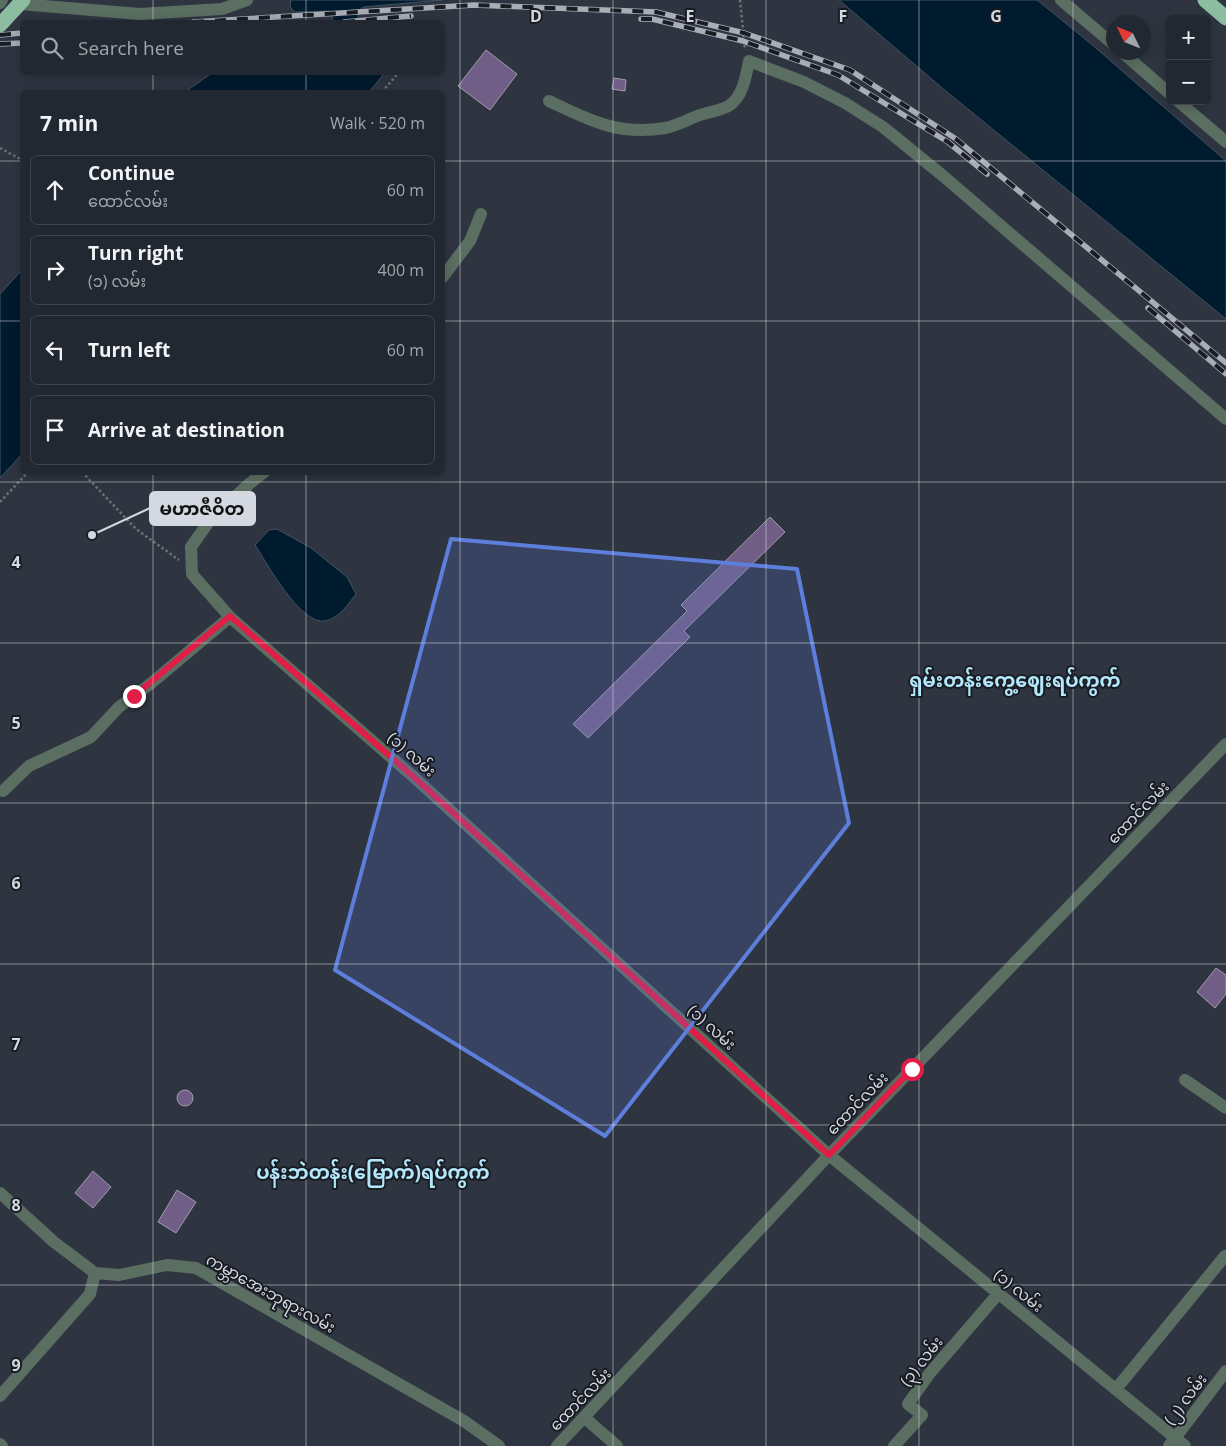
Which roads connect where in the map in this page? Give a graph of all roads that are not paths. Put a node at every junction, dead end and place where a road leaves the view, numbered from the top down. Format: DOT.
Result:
graph roads {
  1 [pos="247,0"];
  2 [pos="1061,0"];
  3 [pos="1205,0"];
  4 [pos="22,2"];
  5 [pos="1226,18"];
  6 [pos="0,25"];
  7 [pos="1106,38"];
  8 [pos="1131,60"];
  9 [pos="1166,90"];
  10 [pos="549,101"];
  11 [pos="1183,105"];
  12 [pos="1226,142"];
  13 [pos="481,214"];
  14 [pos="445,274"];
  15 [pos="1226,419"];
  16 [pos="261,475"];
  17 [pos="230,616"];
  18 [pos="1223,752"];
  19 [pos="3,791"];
  20 [pos="1185,1080"];
  21 [pos="1226,1108"];
  22 [pos="829,1155"];
  23 [pos="0,1193"];
  24 [pos="1225,1256"];
  25 [pos="95,1273"];
  26 [pos="998,1294"];
  27 [pos="1226,1371"];
  28 [pos="1116,1389"];
  29 [pos="0,1396"];
  30 [pos="585,1418"];
  31 [pos="1177,1443"];
  32 [pos="499,1446"];
  33 [pos="557,1446"];
  34 [pos="618,1446"];
  35 [pos="894,1446"];
  1 -- 4 [label="street"];
  2 -- 7 [label="street"];
  3 -- 5 [label="highway"];
  4 -- 6 [label="highway"];
  8 -- 9 [label="street"];
  10 -- 15 [label="street"];
  11 -- 12 [label="street"];
  13 -- 14 [label="street"];
  16 -- 17 [label="street, (၁) လမ်း"];
  17 -- 19 [label="street"];
  17 -- 22 [label="street, (၁) လမ်း"];
  18 -- 22 [label="street, ထောင်လမ်း"];
  20 -- 21 [label="street"];
  22 -- 26 [label="street, (၁) လမ်း"];
  22 -- 30 [label="street, ထောင်လမ်း"];
  23 -- 25 [label="street"];
  24 -- 28 [label="street"];
  25 -- 29 [label="street"];
  25 -- 32 [label="street, ကမ္ဘာအေးဘုရားလမ်း"];
  26 -- 28 [label="street, (၁) လမ်း"];
  26 -- 35 [label="street, (၃) လမ်း"];
  27 -- 31 [label="street, (၂) လမ်း"];
  28 -- 31 [label="street, (၁) လမ်း"];
  30 -- 33 [label="street, ထောင်လမ်း"];
  30 -- 34 [label="street"];
}
